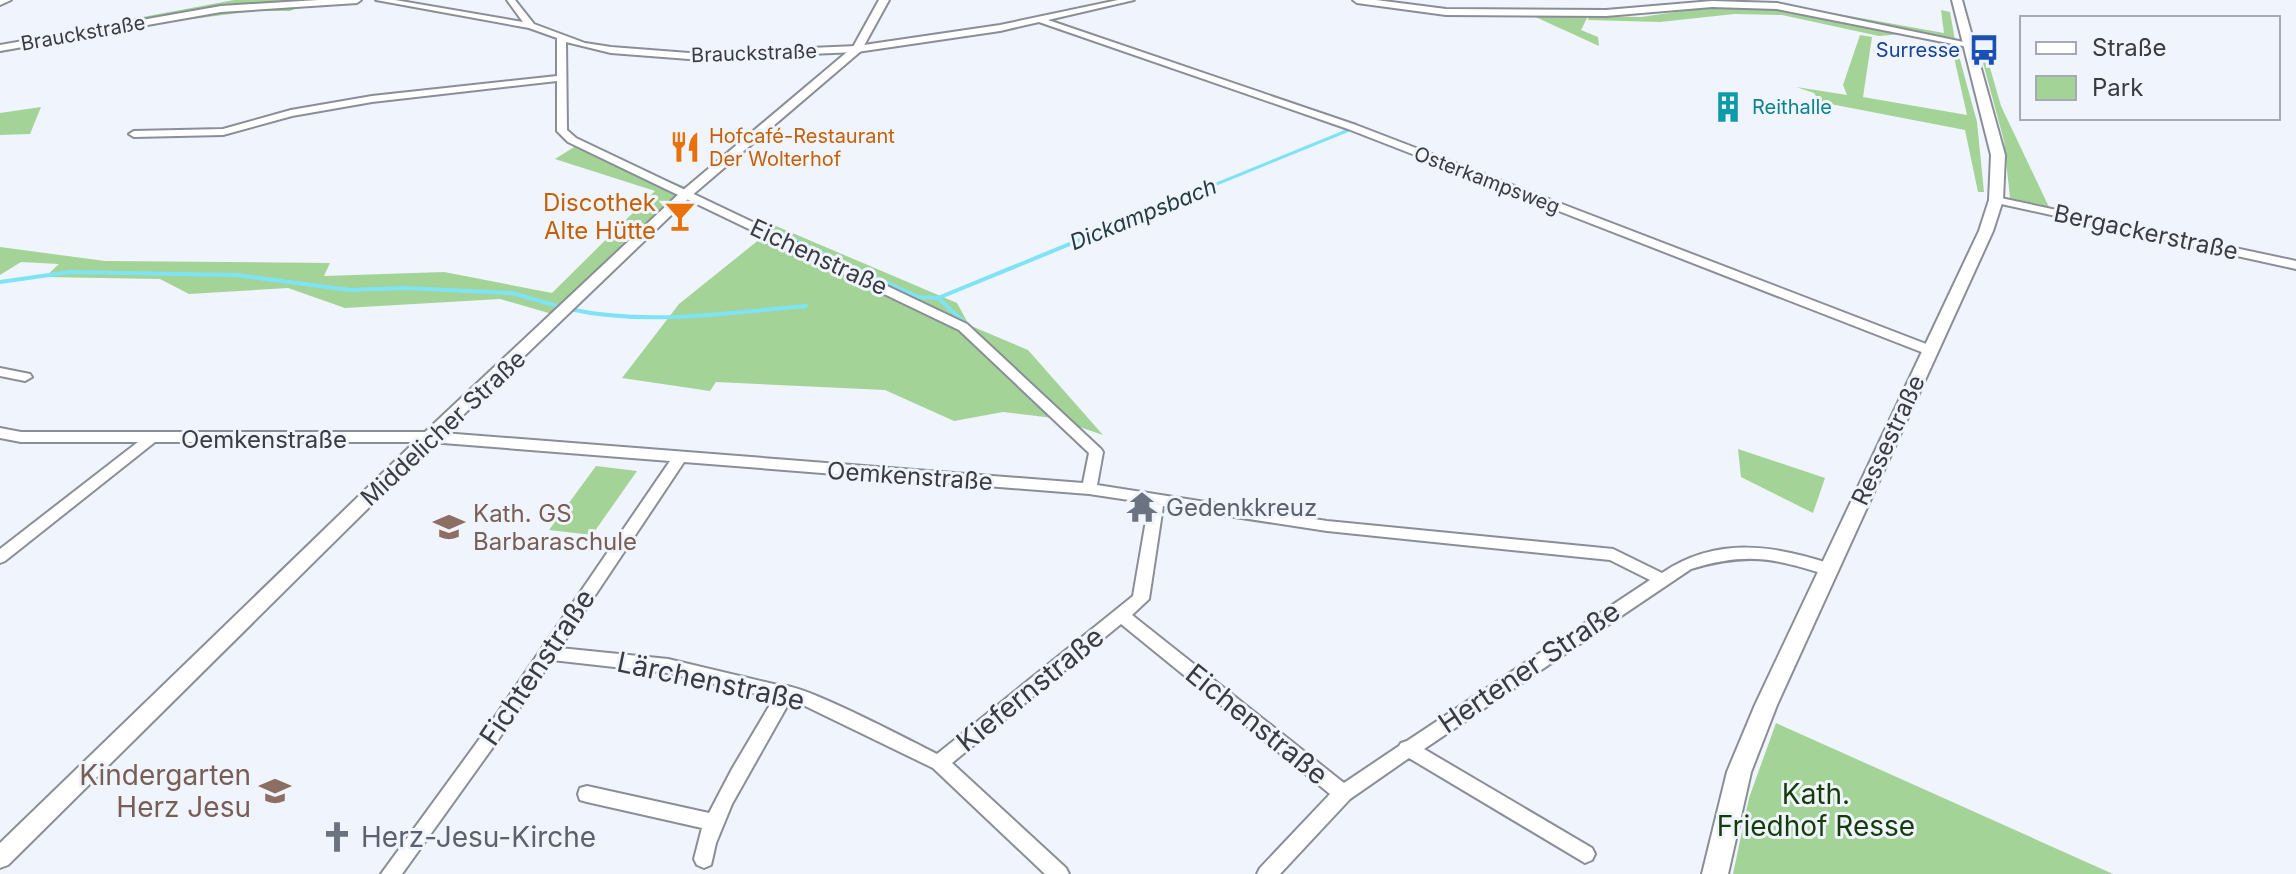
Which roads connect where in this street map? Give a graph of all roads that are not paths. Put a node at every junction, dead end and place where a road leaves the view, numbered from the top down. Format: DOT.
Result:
graph roads {
  1 [pos="357,0"];
  2 [pos="380,0"];
  3 [pos="511,0"];
  4 [pos="884,0"];
  5 [pos="1130,0"];
  6 [pos="1357,0"];
  7 [pos="1957,0"];
  8 [pos="1042,21"];
  9 [pos="531,26"];
  10 [pos="561,37"];
  11 [pos="1968,44"];
  12 [pos="0,48"];
  13 [pos="857,49"];
  14 [pos="562,78"];
  15 [pos="134,134"];
  16 [pos="686,194"];
  17 [pos="1996,200"];
  18 [pos="2296,265"];
  19 [pos="1929,350"];
  20 [pos="0,372"];
  21 [pos="25,377"];
  22 [pos="0,433"];
  23 [pos="430,437"];
  24 [pos="150,439"];
  25 [pos="679,458"];
  26 [pos="1089,489"];
  27 [pos="1157,498"];
  28 [pos="0,557"];
  29 [pos="1828,569"];
  30 [pos="1661,579"];
  31 [pos="1121,615"];
  32 [pos="546,653"];
  33 [pos="787,691"];
  34 [pos="1407,748"];
  35 [pos="939,763"];
  36 [pos="1343,793"];
  37 [pos="587,794"];
  38 [pos="715,823"];
  39 [pos="1585,854"];
  40 [pos="0,858"];
  41 [pos="704,859"];
  42 [pos="391,874"];
  43 [pos="1059,874"];
  44 [pos="1267,874"];
  45 [pos="1715,874"];
  1 -- 12 [label="street, Brauckstraße"];
  2 -- 9 [label="street, Brauckstraße"];
  3 -- 9 [label="street"];
  4 -- 13 [label="street, Middelicher Straße"];
  5 -- 8 [label="street, Brauckstraße"];
  6 -- 11 [label="street"];
  7 -- 11 [label="main road, Ressestraße"];
  8 -- 13 [label="street, Brauckstraße"];
  8 -- 19 [label="street, Osterkampsweg"];
  9 -- 10 [label="street, Brauckstraße"];
  10 -- 13 [label="street, Brauckstraße"];
  10 -- 14 [label="street, Eichenstraße"];
  11 -- 17 [label="main road, Ressestraße"];
  13 -- 16 [label="street, Middelicher Straße"];
  14 -- 15 [label="street"];
  14 -- 16 [label="street, Eichenstraße"];
  16 -- 23 [label="street, Middelicher Straße"];
  16 -- 26 [label="street, Eichenstraße"];
  17 -- 18 [label="street, Bergackerstraße"];
  17 -- 19 [label="main road, Ressestraße"];
  19 -- 29 [label="main road, Ressestraße"];
  20 -- 21 [label="street"];
  22 -- 24 [label="street, Oemkenstraße"];
  23 -- 24 [label="street, Oemkenstraße"];
  23 -- 25 [label="street, Oemkenstraße"];
  23 -- 40 [label="street, Middelicher Straße"];
  24 -- 28 [label="street, Oemkenstraße"];
  25 -- 26 [label="street, Oemkenstraße"];
  25 -- 32 [label="street, Fichtenstraße"];
  26 -- 27 [label="street, Oemkenstraße"];
  27 -- 30 [label="street, Oemkenstraße"];
  27 -- 31 [label="street"];
  29 -- 30 [label="street, Hertener Straße"];
  29 -- 45 [label="main road, Ressestraße"];
  30 -- 34 [label="street, Hertener Straße"];
  31 -- 35 [label="street, Kiefernstraße"];
  31 -- 36 [label="street, Eichenstraße"];
  32 -- 33 [label="street, Lärchenstraße"];
  32 -- 42 [label="street, Fichtenstraße"];
  33 -- 35 [label="street, Lärchenstraße"];
  33 -- 38 [label="street"];
  34 -- 36 [label="street, Hertener Straße"];
  34 -- 39 [label="street"];
  35 -- 43 [label="street, Lärchenstraße"];
  36 -- 44 [label="street, Hertener Straße"];
  37 -- 38 [label="street"];
  38 -- 41 [label="street"];
}
